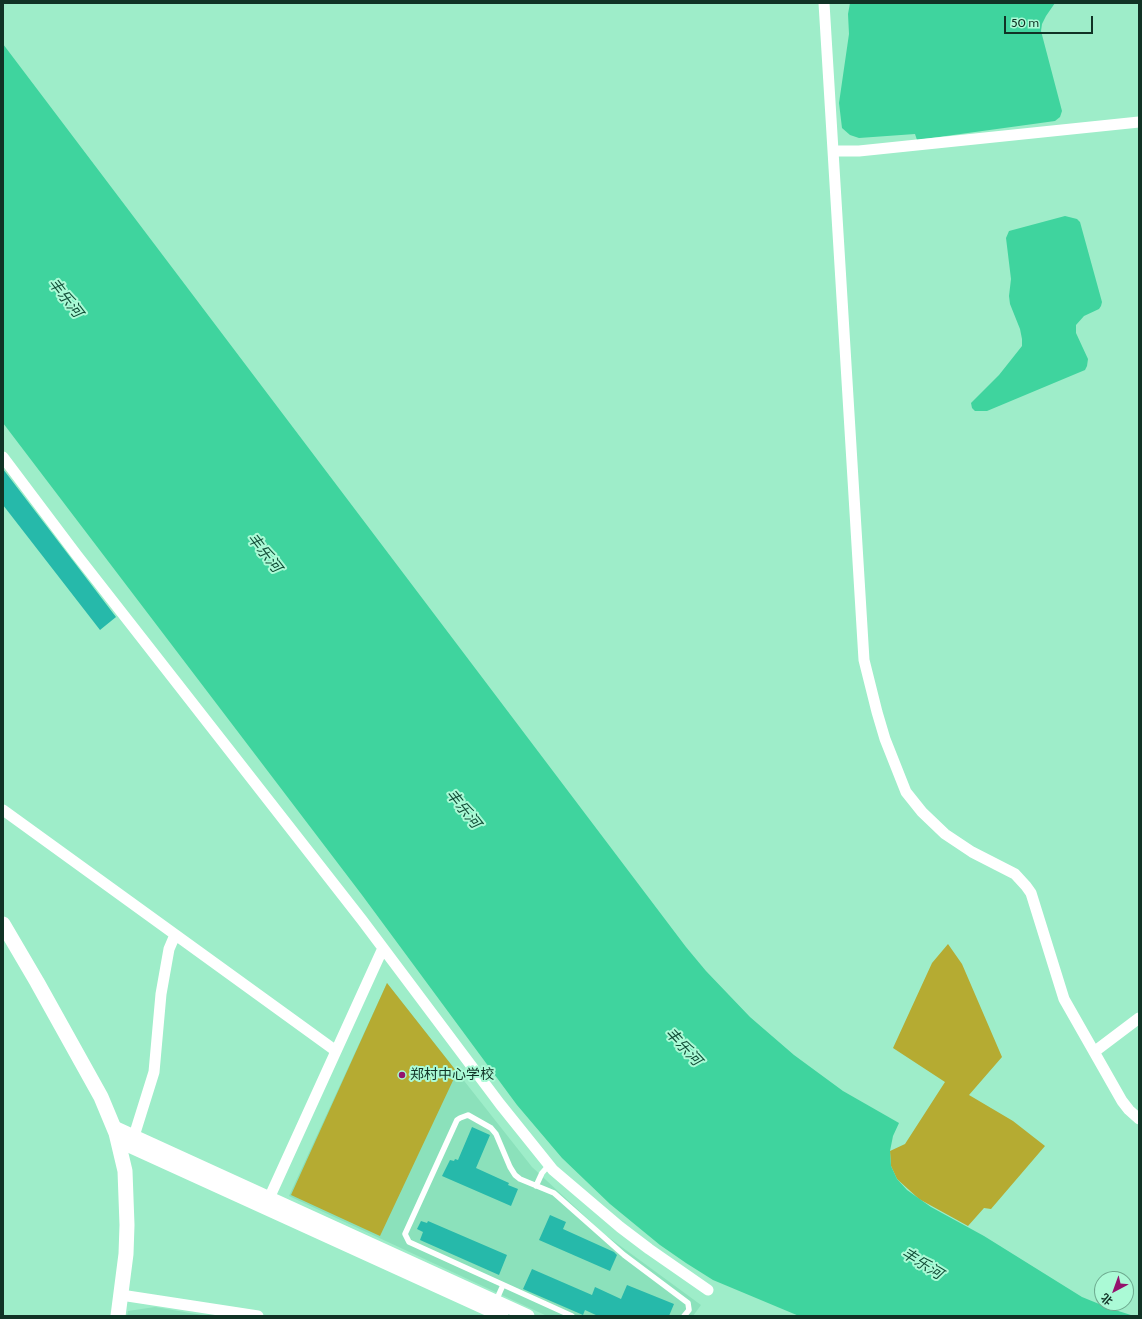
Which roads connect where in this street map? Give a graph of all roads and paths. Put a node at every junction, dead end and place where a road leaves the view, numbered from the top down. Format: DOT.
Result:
graph roads {
  1 [pos="824,3"];
  2 [pos="1139,122"];
  3 [pos="833,151"];
  4 [pos="3,457"];
  5 [pos="3,810"];
  6 [pos="4,926"];
  7 [pos="175,935"];
  8 [pos="383,948"];
  9 [pos="1139,1018"];
  10 [pos="336,1051"];
  11 [pos="1094,1052"];
  12 [pos="1139,1118"];
  13 [pos="116,1134"];
  14 [pos="134,1136"];
  15 [pos="549,1165"];
  16 [pos="536,1186"];
  17 [pos="267,1203"];
  18 [pos="503,1285"];
  19 [pos="708,1290"];
  20 [pos="121,1295"];
  21 [pos="496,1301"];
  22 [pos="219,1313"];
  23 [pos="118,1316"];
  24 [pos="258,1316"];
  25 [pos="502,1316"];
  26 [pos="528,1316"];
  27 [pos="572,1316"];
  28 [pos="684,1316"];
  1 -- 3 [label="street"];
  2 -- 3 [label="street"];
  3 -- 11 [label="street"];
  4 -- 8 [label="street"];
  5 -- 7 [label="street"];
  6 -- 13 [label="main road"];
  7 -- 10 [label="street"];
  7 -- 14 [label="street"];
  8 -- 10 [label="street"];
  8 -- 15 [label="street"];
  9 -- 11 [label="street"];
  10 -- 17 [label="street"];
  11 -- 12 [label="street"];
  13 -- 14 [label="street"];
  13 -- 17 [label="street"];
  13 -- 20 [label="main road"];
  14 -- 17 [label="street"];
  15 -- 16 [label="lane"];
  15 -- 19 [label="street"];
  16 -- 18 [label="lane"];
  16 -- 28 [label="lane"];
  17 -- 21 [label="street"];
  17 -- 25 [label="street"];
  18 -- 21 [label="lane"];
  18 -- 27 [label="lane"];
  20 -- 22 [label="street"];
  20 -- 23 [label="main road"];
  21 -- 26 [label="street"];
  22 -- 24 [label="street"];
}
